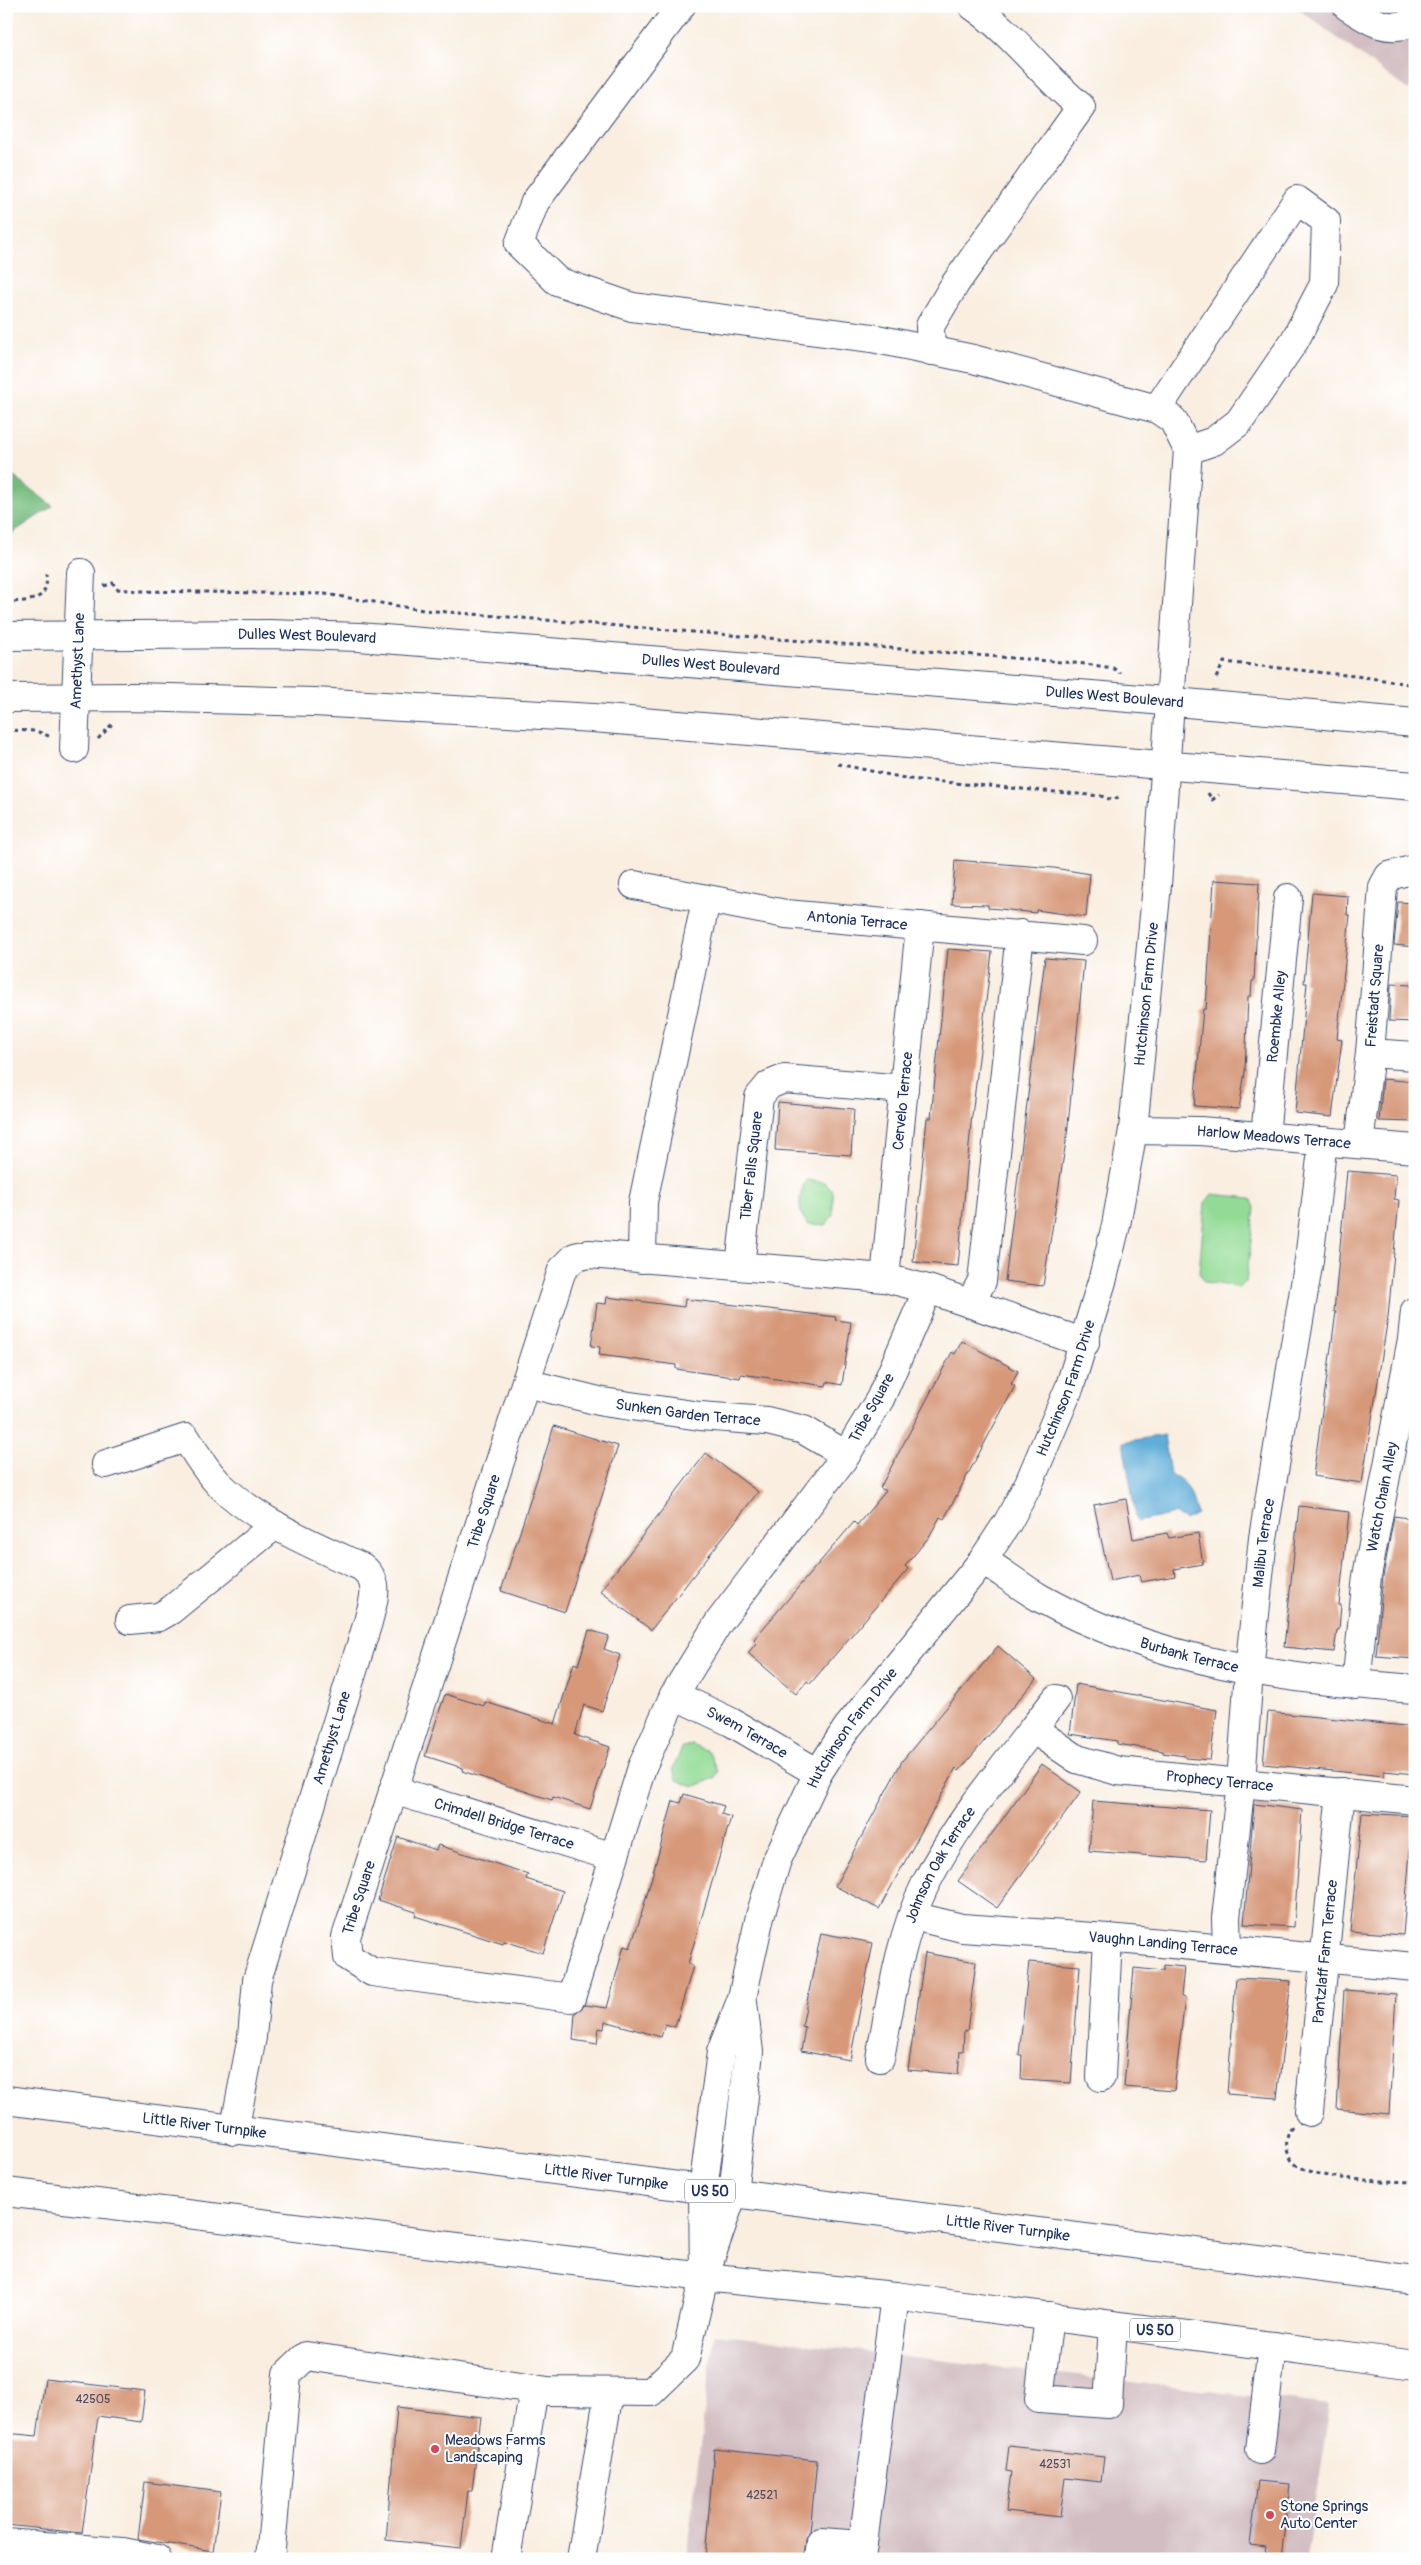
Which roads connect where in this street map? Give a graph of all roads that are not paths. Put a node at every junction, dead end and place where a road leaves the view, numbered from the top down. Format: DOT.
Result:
graph roads {
  1 [pos="681,6"];
  2 [pos="973,6"];
  3 [pos="1347,6"];
  4 [pos="1415,20"];
  5 [pos="931,351"];
  6 [pos="1157,409"];
  7 [pos="1188,450"];
  8 [pos="90,580"];
  9 [pos="79,635"];
  10 [pos="6,636"];
  11 [pos="76,697"];
  12 [pos="6,698"];
  13 [pos="1169,701"];
  14 [pos="1415,723"];
  15 [pos="74,745"];
  16 [pos="1165,765"];
  17 [pos="1415,786"];
  18 [pos="1415,869"];
  19 [pos="634,885"];
  20 [pos="1288,898"];
  21 [pos="706,900"];
  22 [pos="920,926"];
  23 [pos="1020,934"];
  24 [pos="1083,941"];
  25 [pos="1370,1053"];
  26 [pos="1415,1056"];
  27 [pos="904,1089"];
  28 [pos="1133,1130"];
  29 [pos="1265,1136"];
  30 [pos="1323,1141"];
  31 [pos="1359,1144"];
  32 [pos="1415,1149"];
  33 [pos="642,1259"];
  34 [pos="740,1266"];
  35 [pos="885,1278"];
  36 [pos="928,1289"];
  37 [pos="970,1303"];
  38 [pos="1415,1311"];
  39 [pos="1084,1343"];
  40 [pos="526,1382"];
  41 [pos="846,1455"];
  42 [pos="106,1464"];
  43 [pos="275,1525"];
  44 [pos="983,1560"];
  45 [pos="130,1620"];
  46 [pos="1249,1671"];
  47 [pos="1356,1685"];
  48 [pos="1415,1689"];
  49 [pos="674,1695"];
  50 [pos="1056,1699"];
  51 [pos="1033,1729"];
  52 [pos="818,1773"];
  53 [pos="1241,1782"];
  54 [pos="393,1790"];
  55 [pos="1341,1792"];
  56 [pos="1415,1800"];
  57 [pos="614,1857"];
  58 [pos="913,1916"];
  59 [pos="1108,1938"];
  60 [pos="1227,1950"];
  61 [pos="1325,1959"];
  62 [pos="1415,1967"];
  63 [pos="742,1998"];
  64 [pos="880,2058"];
  65 [pos="1101,2077"];
  66 [pos="6,2100"];
  67 [pos="1309,2112"];
  68 [pos="234,2130"];
  69 [pos="703,2190"];
  70 [pos="6,2192"];
  71 [pos="733,2193"];
  72 [pos="704,2276"];
  73 [pos="1415,2280"];
  74 [pos="895,2296"];
  75 [pos="1049,2316"];
  76 [pos="1113,2325"];
  77 [pos="1272,2346"];
  78 [pos="1415,2364"];
  79 [pos="534,2389"];
  80 [pos="609,2392"];
  81 [pos="1260,2450"];
  82 [pos="6,2543"];
  83 [pos="862,2552"];
  84 [pos="158,2559"];
  85 [pos="270,2559"];
  86 [pos="506,2559"];
  87 [pos="581,2559"];
  88 [pos="819,2559"];
  1 -- 5 [label="main road"];
  2 -- 5 [label="main road"];
  3 -- 4 [label="main road"];
  5 -- 6 [label="main road"];
  6 -- 7 [label="main road"];
  6 -- 7 [label="main road"];
  7 -- 13 [label="main road, Hutchinson Farm Drive"];
  8 -- 9 [label="main road, Amethyst Lane"];
  9 -- 10 [label="main road, Dulles West Boulevard"];
  9 -- 11 [label="main road, Amethyst Lane"];
  9 -- 13 [label="main road, Dulles West Boulevard"];
  11 -- 12 [label="main road"];
  11 -- 15 [label="main road, Amethyst Lane"];
  11 -- 16 [label="main road"];
  13 -- 14 [label="main road, Dulles West Boulevard"];
  13 -- 16 [label="main road, Hutchinson Farm Drive"];
  16 -- 17 [label="main road"];
  16 -- 28 [label="main road, Hutchinson Farm Drive"];
  18 -- 25 [label="main road, Freistadt Square"];
  19 -- 21 [label="main road, Antonia Terrace"];
  20 -- 29 [label="main road, Roembke Alley"];
  21 -- 22 [label="main road, Antonia Terrace"];
  21 -- 33 [label="main road"];
  22 -- 23 [label="main road, Antonia Terrace"];
  22 -- 27 [label="main road, Cervelo Terrace"];
  23 -- 24 [label="main road, Antonia Terrace"];
  23 -- 37 [label="main road"];
  25 -- 26 [label="main road"];
  25 -- 31 [label="main road, Freistadt Square"];
  27 -- 34 [label="main road, Tiber Falls Square"];
  27 -- 35 [label="main road, Cervelo Terrace"];
  28 -- 29 [label="main road, Harlow Meadows Terrace"];
  28 -- 39 [label="main road, Hutchinson Farm Drive"];
  29 -- 30 [label="main road, Harlow Meadows Terrace"];
  30 -- 31 [label="main road, Harlow Meadows Terrace"];
  30 -- 46 [label="main road, Malibu Terrace"];
  31 -- 32 [label="main road, Harlow Meadows Terrace"];
  33 -- 34 [label="main road, Tribe Square"];
  33 -- 40 [label="main road, Tribe Square"];
  34 -- 35 [label="main road, Tribe Square"];
  35 -- 36 [label="main road, Tribe Square"];
  36 -- 37 [label="main road, Tribe Square"];
  36 -- 41 [label="main road, Tribe Square"];
  37 -- 39 [label="main road, Tribe Square"];
  38 -- 47 [label="main road, Watch Chain Alley"];
  39 -- 44 [label="main road, Hutchinson Farm Drive"];
  40 -- 41 [label="main road, Sunken Garden Terrace"];
  40 -- 54 [label="main road, Tribe Square"];
  41 -- 49 [label="main road, Tribe Square"];
  42 -- 43 [label="main road, Amethyst Lane"];
  43 -- 45 [label="main road"];
  43 -- 68 [label="main road, Amethyst Lane"];
  44 -- 46 [label="main road, Burbank Terrace"];
  44 -- 52 [label="main road, Hutchinson Farm Drive"];
  46 -- 47 [label="main road, Burbank Terrace"];
  46 -- 53 [label="main road, Malibu Terrace"];
  47 -- 48 [label="main road, Burbank Terrace"];
  49 -- 52 [label="main road, Swem Terrace"];
  49 -- 57 [label="main road, Tribe Square"];
  50 -- 51 [label="main road, Johnson Oak Terrace"];
  51 -- 53 [label="main road, Prophecy Terrace"];
  51 -- 58 [label="main road, Johnson Oak Terrace"];
  52 -- 63 [label="main road, Hutchinson Farm Drive"];
  53 -- 55 [label="main road, Prophecy Terrace"];
  53 -- 60 [label="main road, Malibu Terrace"];
  54 -- 57 [label="main road, Crimdell Bridge Terrace"];
  54 -- 57 [label="main road, Tribe Square"];
  55 -- 56 [label="main road, Prophecy Terrace"];
  55 -- 61 [label="main road, Pantzlaff Farm Terrace"];
  58 -- 59 [label="main road, Vaughn Landing Terrace"];
  58 -- 64 [label="main road, Johnson Oak Terrace"];
  59 -- 60 [label="main road, Vaughn Landing Terrace"];
  59 -- 65 [label="main road"];
  60 -- 61 [label="main road, Vaughn Landing Terrace"];
  61 -- 62 [label="main road, Vaughn Landing Terrace"];
  61 -- 67 [label="main road, Pantzlaff Farm Terrace"];
  63 -- 69 [label="main road, Hutchinson Farm Drive"];
  63 -- 71 [label="main road, Hutchinson Farm Drive"];
  66 -- 68 [label="main road, Little River Turnpike / US 50"];
  68 -- 69 [label="main road, Little River Turnpike / US 50"];
  69 -- 71 [label="main road, Little River Turnpike / US 50"];
  69 -- 72 [label="main road, Hutchinson Farm Drive"];
  70 -- 72 [label="main road, US 50"];
  71 -- 72 [label="main road, Hutchinson Farm Drive"];
  71 -- 73 [label="main road, Little River Turnpike / US 50"];
  72 -- 74 [label="main road, US 50"];
  72 -- 80 [label="main road"];
  74 -- 75 [label="main road, US 50"];
  74 -- 83 [label="main road"];
  75 -- 76 [label="main road, US 50"];
  75 -- 76 [label="main road"];
  76 -- 77 [label="main road, US 50"];
  77 -- 78 [label="main road, US 50"];
  77 -- 81 [label="main road"];
  79 -- 80 [label="main road"];
  79 -- 85 [label="main road"];
  79 -- 86 [label="main road"];
  80 -- 87 [label="main road"];
  82 -- 84 [label="main road"];
  83 -- 88 [label="main road"];
}
